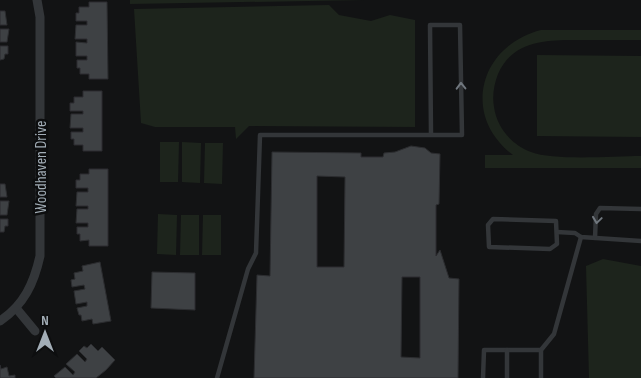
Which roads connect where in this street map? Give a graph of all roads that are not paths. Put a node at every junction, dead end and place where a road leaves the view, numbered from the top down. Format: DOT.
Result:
graph roads {
  1 [pos="37,0"];
  2 [pos="430,135"];
  3 [pos="641,209"];
  4 [pos="557,232"];
  5 [pos="582,237"];
  6 [pos="595,238"];
  7 [pos="641,240"];
  8 [pos="16,308"];
  9 [pos="0,321"];
  10 [pos="35,331"];
  11 [pos="507,350"];
  12 [pos="541,350"];
  13 [pos="217,378"];
  14 [pos="484,378"];
  15 [pos="507,378"];
  16 [pos="541,378"];
  1 -- 8 [label="street, Woodhaven Drive"];
  2 -- 2 [label="lane, one-way"];
  2 -- 13 [label="lane"];
  3 -- 6 [label="lane, one-way"];
  4 -- 4 [label="lane"];
  4 -- 5 [label="lane"];
  5 -- 6 [label="lane"];
  5 -- 12 [label="lane"];
  6 -- 7 [label="lane"];
  8 -- 9 [label="street, Woodhaven Drive"];
  8 -- 10 [label="street"];
  11 -- 12 [label="lane"];
  11 -- 14 [label="lane"];
  11 -- 15 [label="lane"];
  12 -- 16 [label="lane"];
}
